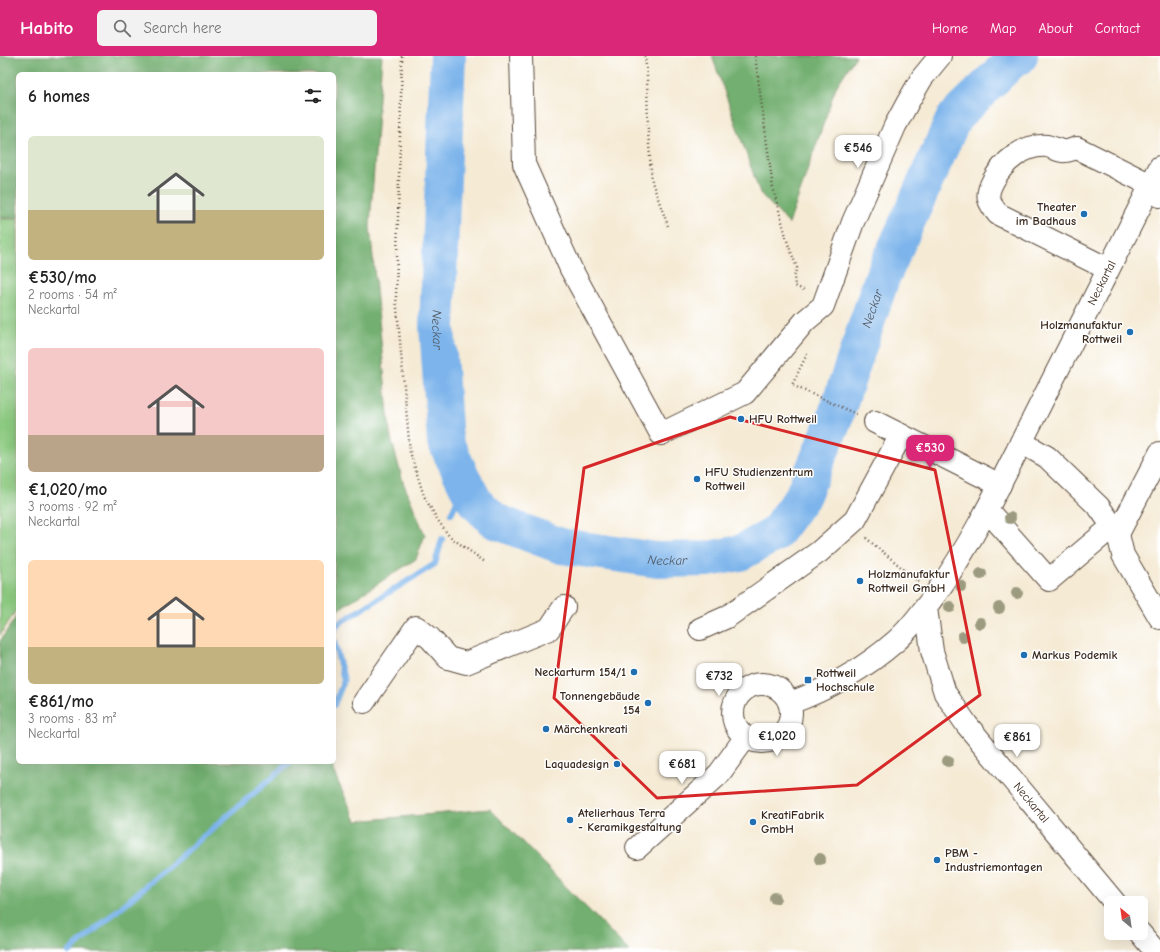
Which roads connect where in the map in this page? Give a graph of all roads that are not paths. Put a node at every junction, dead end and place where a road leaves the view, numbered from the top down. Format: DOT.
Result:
graph roads {
  1 [pos="522,56"];
  2 [pos="940,56"];
  3 [pos="1157,183"];
  4 [pos="1108,269"];
  5 [pos="875,422"];
  6 [pos="901,435"];
  7 [pos="1021,442"];
  8 [pos="1160,453"];
  9 [pos="1000,485"];
  10 [pos="987,510"];
  11 [pos="1115,530"];
  12 [pos="930,602"];
  13 [pos="564,607"];
  14 [pos="1160,618"];
  15 [pos="700,629"];
  16 [pos="364,702"];
  17 [pos="790,703"];
  18 [pos="746,738"];
  19 [pos="636,848"];
  20 [pos="1110,896"];
  21 [pos="1146,940"];
  22 [pos="1156,952"];
  1 -- 2 [label="street"];
  3 -- 4 [label="street, Neckartal"];
  3 -- 4 [label="street"];
  4 -- 7 [label="street, Neckartal"];
  5 -- 6 [label="street"];
  6 -- 9 [label="street"];
  6 -- 15 [label="street"];
  7 -- 9 [label="street, Neckartal"];
  7 -- 11 [label="street"];
  8 -- 11 [label="street"];
  9 -- 10 [label="street, Neckartal"];
  10 -- 11 [label="street"];
  10 -- 12 [label="street, Neckartal"];
  11 -- 14 [label="street"];
  12 -- 17 [label="street, Neckartal"];
  12 -- 20 [label="street, Neckartal"];
  13 -- 16 [label="street"];
  17 -- 18 [label="street"];
  17 -- 18 [label="street"];
  18 -- 19 [label="street"];
  21 -- 22 [label="street"];
}
